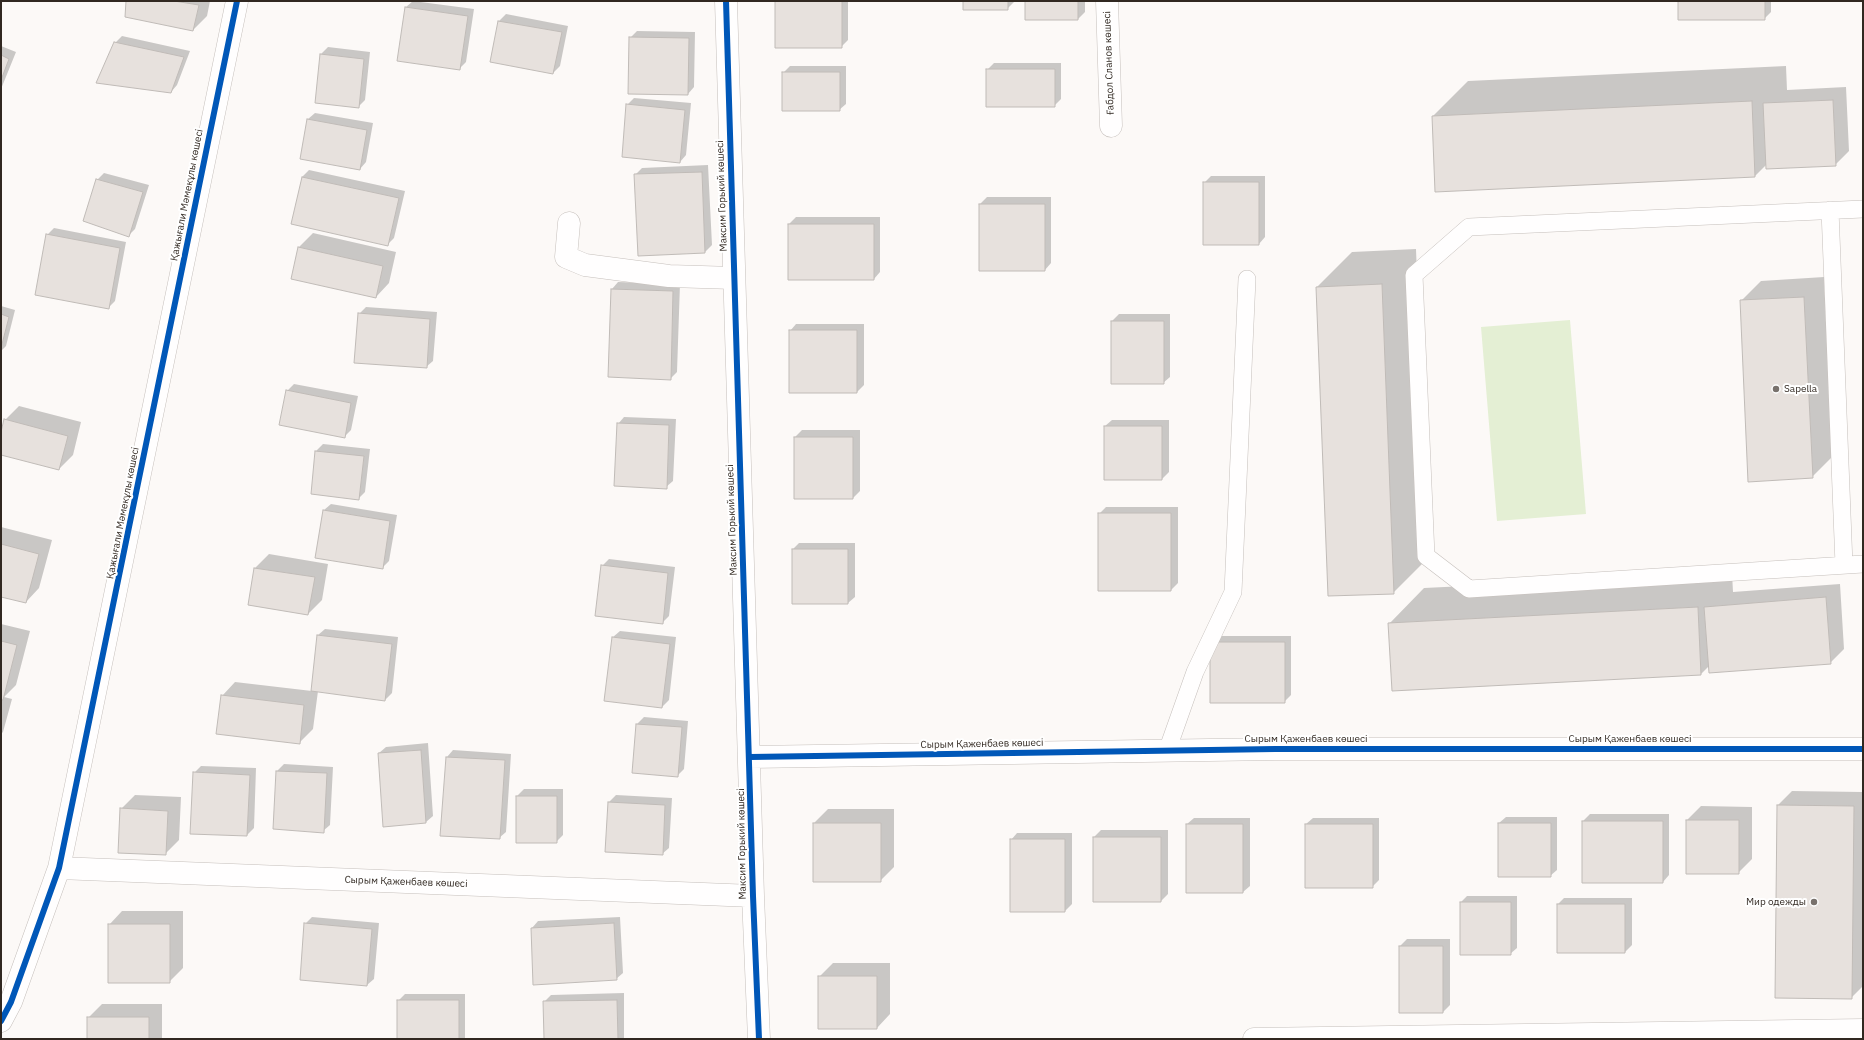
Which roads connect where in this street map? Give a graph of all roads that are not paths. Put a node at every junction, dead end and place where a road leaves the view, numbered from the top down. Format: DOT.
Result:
graph roads {
  1 [pos="237,1"];
  2 [pos="726,1"];
  3 [pos="1107,1"];
  4 [pos="1111,126"];
  5 [pos="1863,209"];
  6 [pos="1830,210"];
  7 [pos="569,222"];
  8 [pos="734,278"];
  9 [pos="1247,279"];
  10 [pos="1863,564"];
  11 [pos="1844,565"];
  12 [pos="1863,749"];
  13 [pos="1167,751"];
  14 [pos="750,757"];
  15 [pos="59,868"];
  16 [pos="753,896"];
  17 [pos="1,1021"];
  18 [pos="1863,1030"];
  19 [pos="759,1039"];
  20 [pos="1254,1039"];
  1 -- 15 [label="street, Қажығали Мәмекұлы көшесі"];
  2 -- 8 [label="street, Максим Горький көшесі"];
  3 -- 4 [label="street, Ғабдол Сланов көшесі"];
  5 -- 6 [label="lane"];
  6 -- 11 [label="lane"];
  6 -- 11 [label="lane"];
  7 -- 8 [label="street"];
  8 -- 14 [label="street, Максим Горький көшесі"];
  9 -- 13 [label="lane"];
  10 -- 11 [label="lane"];
  12 -- 13 [label="street, Сырым Қаженбаев көшесі"];
  13 -- 14 [label="street, Сырым Қаженбаев көшесі"];
  14 -- 16 [label="street, Максим Горький көшесі"];
  15 -- 16 [label="street, Сырым Қаженбаев көшесі"];
  15 -- 17 [label="street, Қажығали Мәмекұлы көшесі"];
  16 -- 19 [label="street, Максим Горький көшесі"];
  18 -- 20 [label="street"];
}
